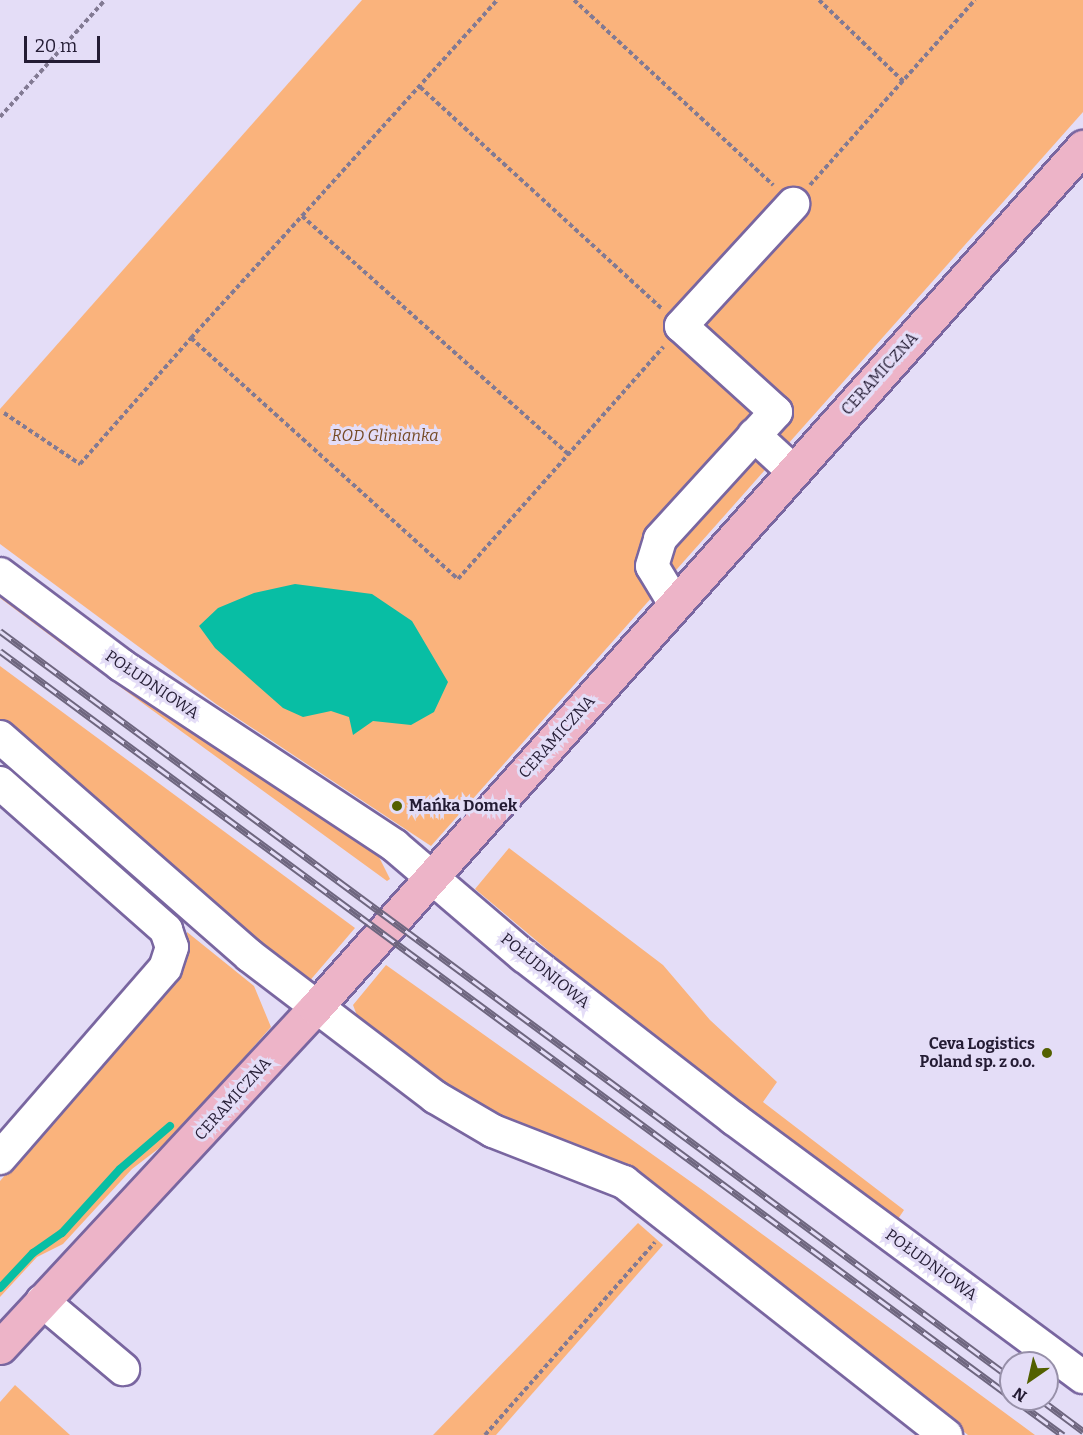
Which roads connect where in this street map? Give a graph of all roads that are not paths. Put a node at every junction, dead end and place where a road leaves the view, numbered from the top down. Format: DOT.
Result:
graph roads {
  1 [pos="1083,147"];
  2 [pos="794,204"];
  3 [pos="754,435"];
  4 [pos="793,471"];
  5 [pos="0,574"];
  6 [pos="675,604"];
  7 [pos="0,737"];
  8 [pos="0,783"];
  9 [pos="433,876"];
  10 [pos="315,1008"];
  11 [pos="0,1158"];
  12 [pos="42,1301"];
  13 [pos="0,1347"];
  14 [pos="123,1369"];
  15 [pos="1083,1377"];
  16 [pos="946,1435"];
  1 -- 4 [label="main road, CERAMICZNA"];
  2 -- 3 [label="street"];
  3 -- 4 [label="street"];
  3 -- 6 [label="street"];
  4 -- 6 [label="main road, CERAMICZNA"];
  5 -- 9 [label="street, POŁUDNIOWA"];
  6 -- 9 [label="main road, CERAMICZNA"];
  7 -- 10 [label="street"];
  8 -- 11 [label="street"];
  9 -- 10 [label="main road, CERAMICZNA"];
  9 -- 15 [label="street, POŁUDNIOWA"];
  10 -- 12 [label="main road, CERAMICZNA"];
  10 -- 16 [label="street"];
  12 -- 13 [label="main road, CERAMICZNA"];
  12 -- 14 [label="street"];
}
